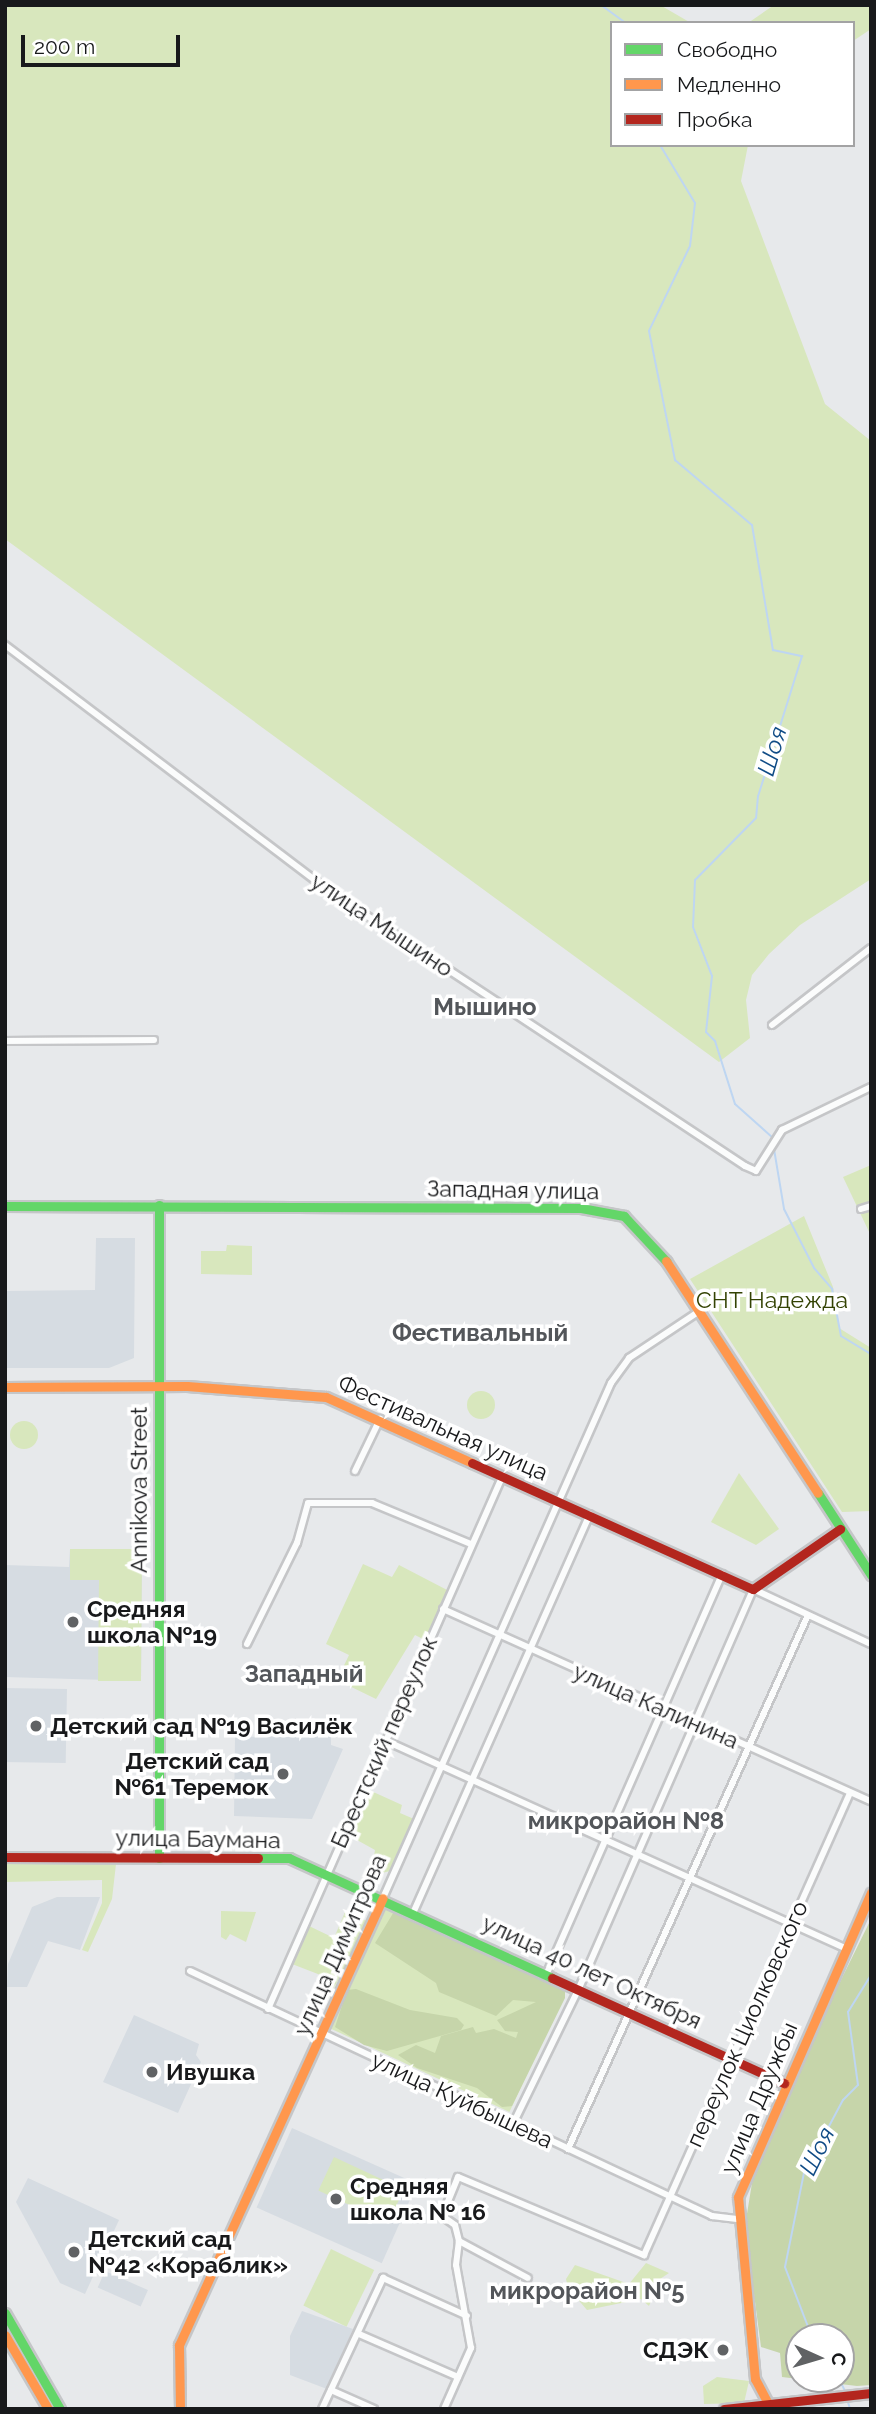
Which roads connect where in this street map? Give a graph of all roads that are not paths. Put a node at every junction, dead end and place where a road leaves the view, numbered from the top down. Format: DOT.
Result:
graph roads {
  1 [pos="5,645"];
  2 [pos="871,948"];
  3 [pos="772,1025"];
  4 [pos="154,1040"];
  5 [pos="5,1041"];
  6 [pos="871,1087"];
  7 [pos="159,1205"];
  8 [pos="5,1206"];
  9 [pos="871,1206"];
  10 [pos="861,1209"];
  11 [pos="698,1312"];
  12 [pos="159,1386"];
  13 [pos="5,1387"];
  14 [pos="380,1419"];
  15 [pos="355,1471"];
  16 [pos="503,1475"];
  17 [pos="558,1500"];
  18 [pos="590,1514"];
  19 [pos="840,1529"];
  20 [pos="471,1544"];
  21 [pos="722,1574"];
  22 [pos="871,1575"];
  23 [pos="754,1589"];
  24 [pos="443,1609"];
  25 [pos="808,1615"];
  26 [pos="499,1635"];
  27 [pos="247,1644"];
  28 [pos="871,1644"];
  29 [pos="531,1651"];
  30 [pos="665,1709"];
  31 [pos="694,1722"];
  32 [pos="384,1740"];
  33 [pos="750,1748"];
  34 [pos="440,1768"];
  35 [pos="473,1782"];
  36 [pos="850,1793"];
  37 [pos="871,1801"];
  38 [pos="605,1843"];
  39 [pos="5,1857"];
  40 [pos="159,1858"];
  41 [pos="638,1858"];
  42 [pos="327,1874"];
  43 [pos="691,1881"];
  44 [pos="871,1893"];
  45 [pos="383,1898"];
  46 [pos="414,1911"];
  47 [pos="788,1924"];
  48 [pos="847,1949"];
  49 [pos="190,1971"];
  50 [pos="547,1973"];
  51 [pos="579,1988"];
  52 [pos="268,2009"];
  53 [pos="632,2011"];
  54 [pos="320,2034"];
  55 [pos="731,2056"];
  56 [pos="784,2082"];
  57 [pos="513,2124"];
  58 [pos="568,2149"];
  59 [pos="669,2196"];
  60 [pos="737,2219"];
  61 [pos="459,2241"];
  62 [pos="528,2278"];
  63 [pos="5,2314"];
  64 [pos="467,2316"];
  65 [pos="359,2334"];
  66 [pos="5,2335"];
  67 [pos="458,2377"];
  68 [pos="755,2379"];
  69 [pos="331,2390"];
  70 [pos="871,2393"];
  71 [pos="753,2406"];
  72 [pos="769,2406"];
  73 [pos="48,2409"];
  74 [pos="60,2409"];
  75 [pos="180,2409"];
  76 [pos="322,2409"];
  77 [pos="374,2409"];
  78 [pos="444,2409"];
  79 [pos="724,2409"];
  1 -- 6 [label="street, улица Мышино"];
  2 -- 3 [label="street"];
  4 -- 5 [label="street"];
  7 -- 8 [label="street, Западная улица"];
  7 -- 11 [label="street, Западная улица"];
  7 -- 12 [label="street, Annikova Street"];
  9 -- 10 [label="street"];
  11 -- 17 [label="street, улица Димитрова"];
  11 -- 19 [label="street, Западная улица"];
  12 -- 13 [label="street, Фестивальная улица"];
  12 -- 14 [label="street, Фестивальная улица"];
  12 -- 40 [label="street, Annikova Street"];
  14 -- 15 [label="street"];
  14 -- 16 [label="street, Фестивальная улица"];
  16 -- 17 [label="street, Фестивальная улица"];
  16 -- 20 [label="street, Брестский переулок"];
  17 -- 18 [label="street, Фестивальная улица"];
  17 -- 26 [label="street, улица Димитрова"];
  18 -- 21 [label="street, Фестивальная улица"];
  18 -- 29 [label="street"];
  19 -- 22 [label="street, Западная улица"];
  19 -- 23 [label="street"];
  20 -- 24 [label="street, Брестский переулок"];
  20 -- 27 [label="street"];
  21 -- 23 [label="street, Фестивальная улица"];
  21 -- 30 [label="street"];
  23 -- 25 [label="street, Фестивальная улица"];
  23 -- 31 [label="street"];
  24 -- 26 [label="street, улица Калинина"];
  24 -- 32 [label="street, Брестский переулок"];
  25 -- 28 [label="street, Фестивальная улица"];
  25 -- 33 [label="street"];
  26 -- 29 [label="street, улица Калинина"];
  26 -- 34 [label="street, улица Димитрова"];
  29 -- 30 [label="street, улица Калинина"];
  29 -- 35 [label="street"];
  30 -- 31 [label="street, улица Калинина"];
  30 -- 38 [label="street"];
  31 -- 33 [label="street, улица Калинина"];
  31 -- 41 [label="street"];
  32 -- 34 [label="street"];
  32 -- 42 [label="street, Брестский переулок"];
  33 -- 36 [label="street, улица Калинина"];
  33 -- 43 [label="street"];
  34 -- 35 [label="street"];
  34 -- 45 [label="street, улица Димитрова"];
  35 -- 38 [label="street"];
  35 -- 46 [label="street"];
  36 -- 37 [label="street, улица Калинина"];
  36 -- 47 [label="street, переулок Циолковского"];
  38 -- 41 [label="street"];
  38 -- 50 [label="street"];
  39 -- 40 [label="street, улица Баумана"];
  40 -- 42 [label="street, улица Баумана"];
  41 -- 43 [label="street"];
  41 -- 51 [label="street"];
  42 -- 45 [label="street, улица Баумана"];
  42 -- 52 [label="street, Брестский переулок"];
  43 -- 47 [label="street"];
  43 -- 53 [label="street"];
  44 -- 48 [label="street, улица Дружбы"];
  45 -- 46 [label="street, улица 40 лет Октября"];
  45 -- 54 [label="street, улица Димитрова"];
  46 -- 50 [label="street, улица 40 лет Октября"];
  47 -- 48 [label="street"];
  47 -- 55 [label="street, переулок Циолковского"];
  48 -- 56 [label="street, улица Дружбы"];
  49 -- 52 [label="street, улица Куйбышева"];
  50 -- 51 [label="street, улица 40 лет Октября"];
  51 -- 53 [label="street, улица 40 лет Октября"];
  51 -- 57 [label="street"];
  52 -- 54 [label="street, улица Куйбышева"];
  53 -- 55 [label="street, улица 40 лет Октября"];
  53 -- 58 [label="street"];
  54 -- 57 [label="street, улица Куйбышева"];
  54 -- 75 [label="street, улица Димитрова"];
  55 -- 56 [label="street, улица 40 лет Октября"];
  55 -- 59 [label="street, переулок Циолковского"];
  56 -- 60 [label="street, улица Дружбы"];
  57 -- 58 [label="street, улица Куйбышева"];
  58 -- 59 [label="street, улица Куйбышева"];
  59 -- 60 [label="street, улица Куйбышева"];
  59 -- 61 [label="street, переулок Циолковского"];
  60 -- 68 [label="street, улица Дружбы"];
  61 -- 62 [label="street"];
  61 -- 64 [label="street"];
  63 -- 74 [label="street"];
  64 -- 65 [label="street"];
  64 -- 67 [label="street"];
  65 -- 67 [label="street"];
  65 -- 69 [label="street"];
  66 -- 73 [label="street"];
  67 -- 78 [label="street"];
  68 -- 71 [label="street"];
  68 -- 72 [label="street, улица Дружбы"];
  69 -- 76 [label="street"];
  69 -- 77 [label="street"];
  70 -- 72 [label="street"];
  71 -- 72 [label="street"];
  71 -- 79 [label="street"];
}
